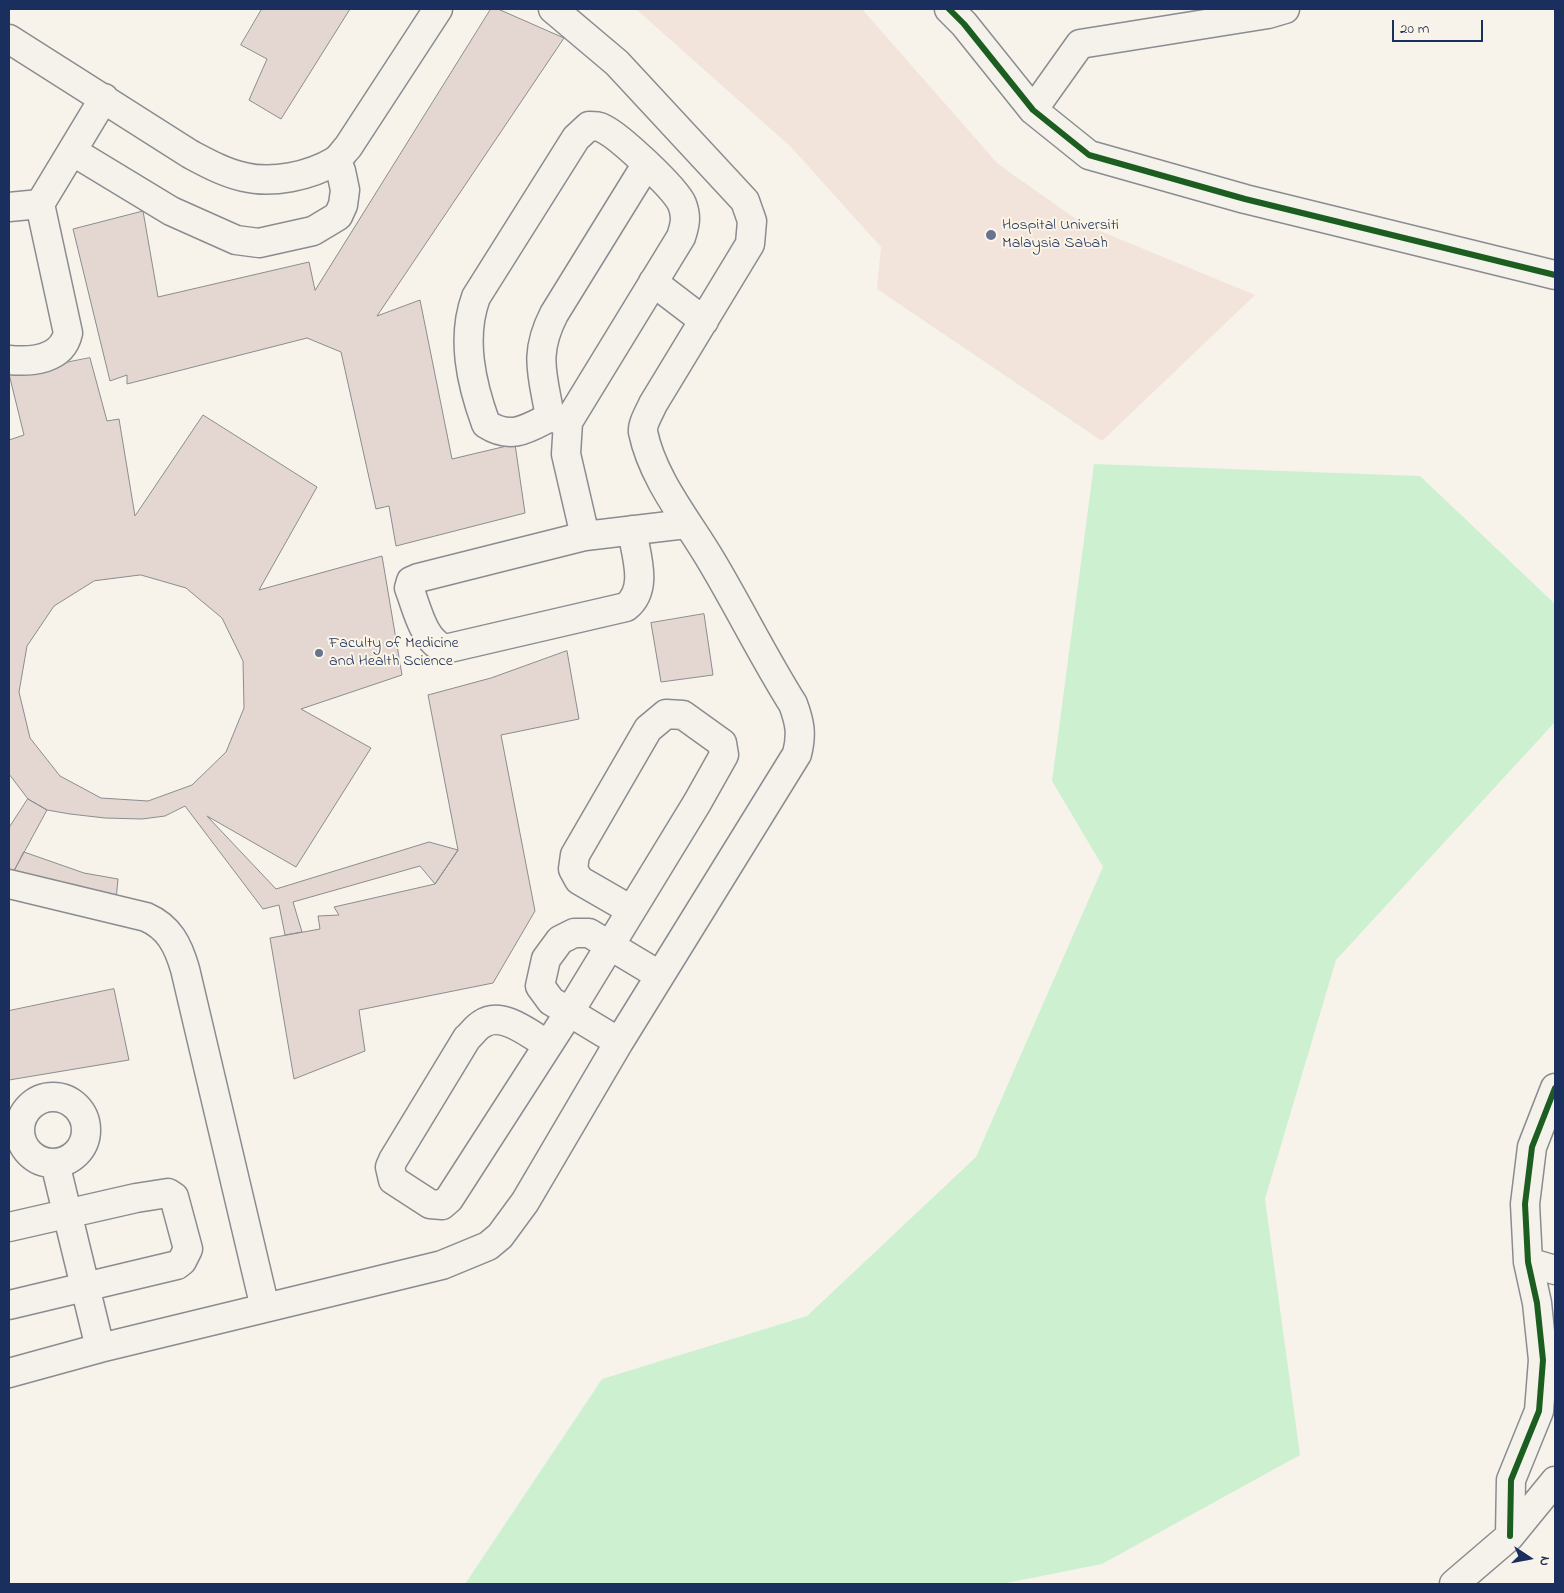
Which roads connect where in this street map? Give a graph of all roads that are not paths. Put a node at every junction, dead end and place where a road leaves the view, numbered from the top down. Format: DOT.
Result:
graph roads {
  1 [pos="438,9"];
  2 [pos="553,9"];
  3 [pos="949,9"];
  4 [pos="1285,9"];
  5 [pos="9,38"];
  6 [pos="104,98"];
  7 [pos="1033,110"];
  8 [pos="72,151"];
  9 [pos="336,160"];
  10 [pos="646,165"];
  11 [pos="40,204"];
  12 [pos="9,207"];
  13 [pos="1555,275"];
  14 [pos="653,282"];
  15 [pos="704,321"];
  16 [pos="9,360"];
  17 [pos="559,419"];
  18 [pos="686,524"];
  19 [pos="632,530"];
  20 [pos="585,536"];
  21 [pos="9,884"];
  22 [pos="631,910"];
  23 [pos="609,945"];
  24 [pos="659,976"];
  25 [pos="570,1011"];
  26 [pos="619,1042"];
  27 [pos="548,1045"];
  28 [pos="1555,1088"];
  29 [pos="55,1163"];
  30 [pos="67,1215"];
  31 [pos="9,1227"];
  32 [pos="1528,1262"];
  33 [pos="1555,1270"];
  34 [pos="85,1286"];
  35 [pos="1555,1290"];
  36 [pos="9,1305"];
  37 [pos="264,1308"];
  38 [pos="100,1348"];
  39 [pos="9,1373"];
  40 [pos="1555,1481"];
  41 [pos="1510,1536"];
  42 [pos="1455,1584"];
  1 -- 9 [label="street"];
  2 -- 15 [label="street"];
  3 -- 7 [label="street"];
  4 -- 7 [label="street"];
  5 -- 6 [label="street"];
  6 -- 8 [label="street"];
  6 -- 9 [label="street"];
  7 -- 13 [label="street"];
  8 -- 9 [label="street"];
  8 -- 11 [label="street"];
  10 -- 14 [label="street"];
  10 -- 17 [label="street"];
  10 -- 17 [label="street"];
  11 -- 12 [label="street"];
  11 -- 16 [label="street"];
  14 -- 15 [label="street"];
  14 -- 17 [label="street"];
  15 -- 18 [label="street"];
  17 -- 20 [label="street"];
  18 -- 19 [label="street"];
  18 -- 24 [label="street"];
  19 -- 20 [label="street"];
  19 -- 20 [label="street"];
  21 -- 37 [label="street"];
  22 -- 22 [label="street"];
  22 -- 23 [label="street"];
  23 -- 24 [label="street"];
  23 -- 25 [label="street"];
  23 -- 25 [label="street"];
  24 -- 26 [label="street"];
  25 -- 26 [label="street"];
  25 -- 27 [label="street"];
  26 -- 37 [label="street"];
  27 -- 27 [label="street"];
  28 -- 32 [label="street"];
  29 -- 30 [label="street"];
  30 -- 31 [label="street"];
  30 -- 34 [label="street"];
  30 -- 34 [label="street"];
  32 -- 33 [label="street"];
  32 -- 35 [label="street"];
  32 -- 41 [label="street"];
  34 -- 36 [label="street"];
  34 -- 38 [label="street"];
  37 -- 38 [label="street"];
  38 -- 39 [label="street"];
  40 -- 41 [label="street"];
  41 -- 42 [label="street"];
}
